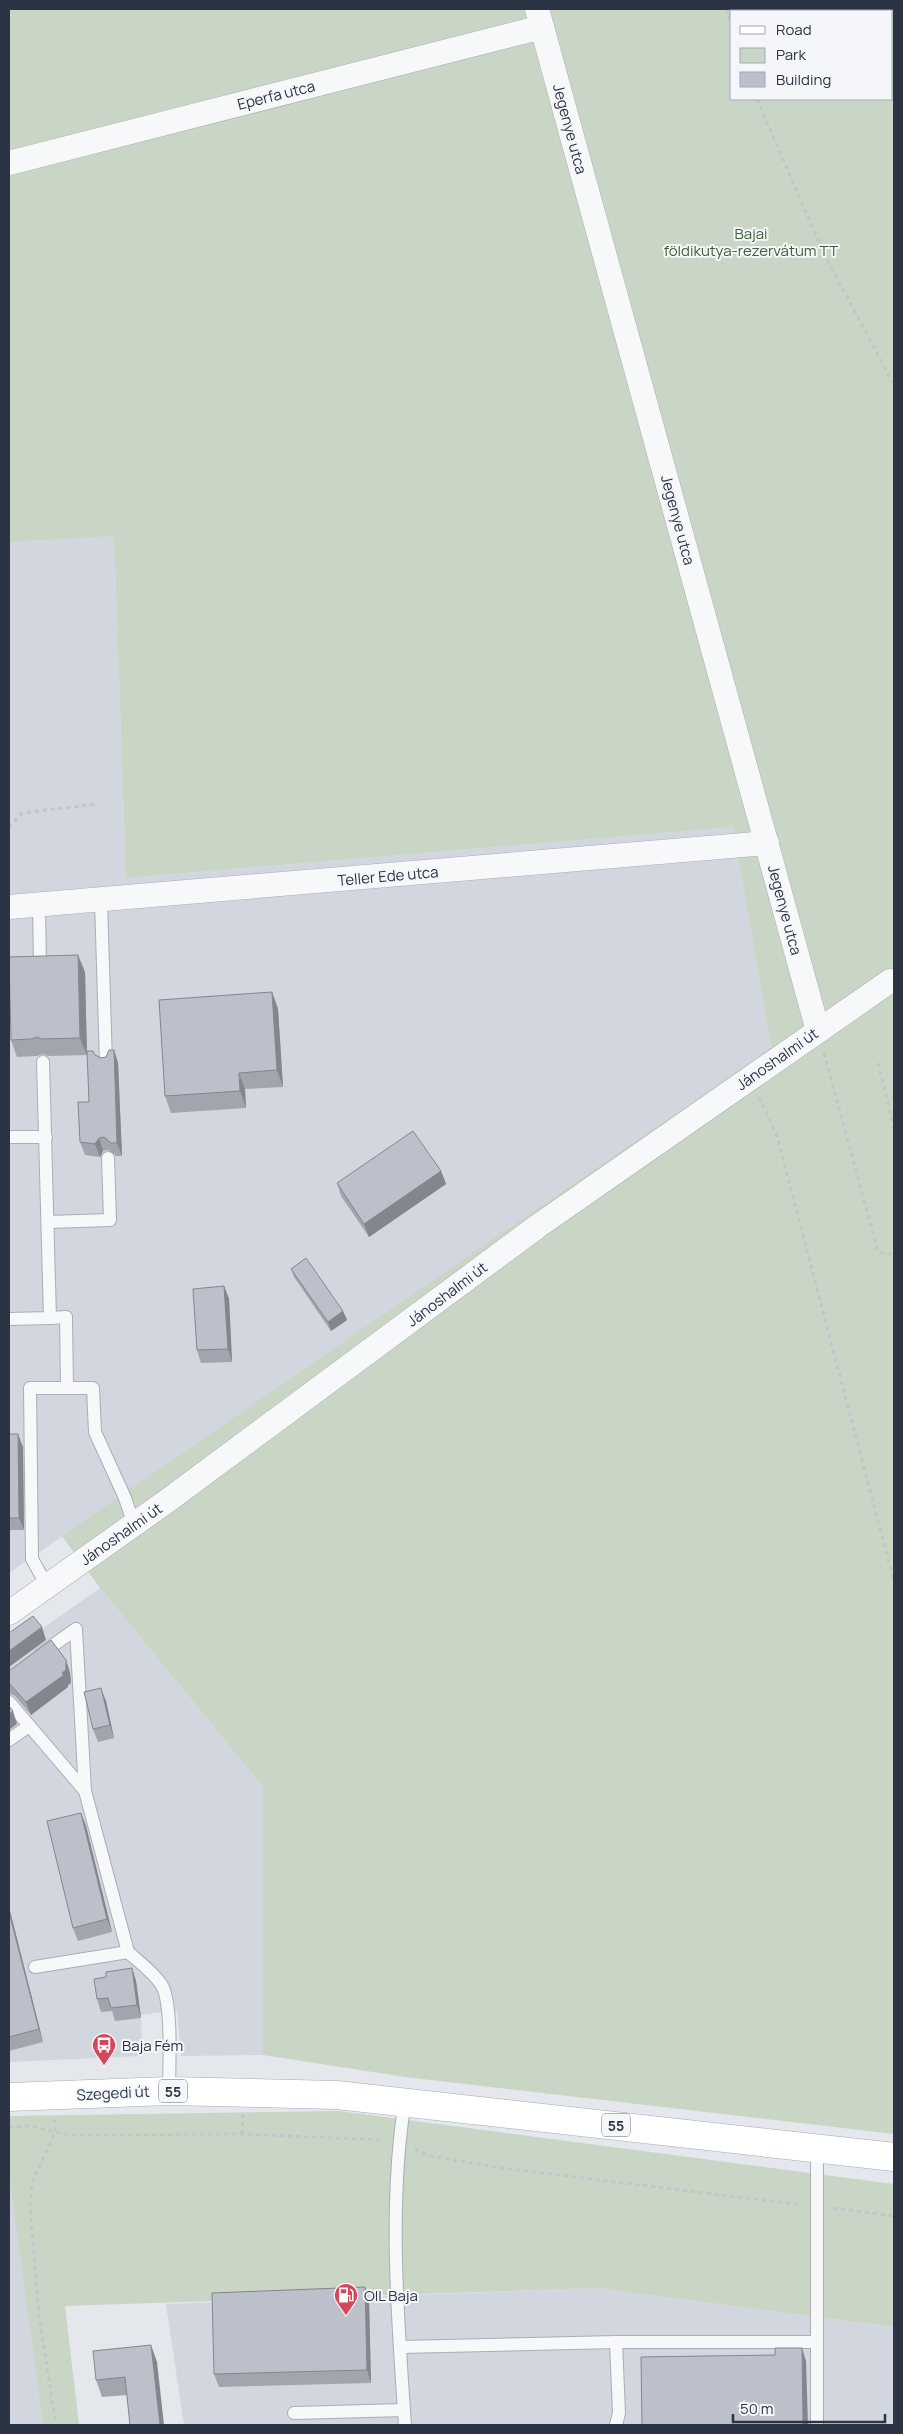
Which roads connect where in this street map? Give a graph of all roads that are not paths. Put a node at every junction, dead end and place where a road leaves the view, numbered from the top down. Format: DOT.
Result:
graph roads {
  1 [pos="540,18"];
  2 [pos="9,163"];
  3 [pos="766,843"];
  4 [pos="101,900"];
  5 [pos="39,905"];
  6 [pos="9,907"];
  7 [pos="40,966"];
  8 [pos="890,981"];
  9 [pos="810,1036"];
  10 [pos="43,1062"];
  11 [pos="106,1063"];
  12 [pos="9,1137"];
  13 [pos="46,1137"];
  14 [pos="108,1158"];
  15 [pos="48,1222"];
  16 [pos="50,1318"];
  17 [pos="9,1319"];
  18 [pos="67,1388"];
  19 [pos="134,1525"];
  20 [pos="47,1586"];
  21 [pos="9,1613"];
  22 [pos="31,1661"];
  23 [pos="9,1702"];
  24 [pos="29,1726"];
  25 [pos="9,1740"];
  26 [pos="85,1791"];
  27 [pos="128,1952"];
  28 [pos="35,1968"];
  29 [pos="170,2091"];
  30 [pos="9,2097"];
  31 [pos="405,2101"];
  32 [pos="817,2147"];
  33 [pos="894,2157"];
  34 [pos="616,2342"];
  35 [pos="817,2342"];
  36 [pos="400,2347"];
  37 [pos="404,2410"];
  38 [pos="294,2413"];
  39 [pos="405,2425"];
  40 [pos="616,2425"];
  41 [pos="817,2425"];
  1 -- 2 [label="street, Eperfa utca"];
  1 -- 3 [label="street, Jegenye utca"];
  3 -- 4 [label="street, Teller Ede utca"];
  3 -- 9 [label="street, Jegenye utca"];
  4 -- 5 [label="street, Teller Ede utca"];
  4 -- 11 [label="lane"];
  5 -- 6 [label="street, Teller Ede utca"];
  5 -- 7 [label="lane"];
  8 -- 9 [label="street, Jánoshalmi út"];
  9 -- 19 [label="street, Jánoshalmi út"];
  10 -- 13 [label="lane"];
  12 -- 13 [label="lane"];
  13 -- 15 [label="lane"];
  14 -- 15 [label="lane"];
  15 -- 16 [label="lane"];
  16 -- 17 [label="lane"];
  16 -- 18 [label="lane"];
  18 -- 19 [label="lane"];
  18 -- 20 [label="lane"];
  19 -- 20 [label="street, Jánoshalmi út"];
  20 -- 21 [label="street, Jánoshalmi út"];
  22 -- 26 [label="lane"];
  23 -- 24 [label="lane"];
  24 -- 25 [label="lane"];
  24 -- 26 [label="lane"];
  26 -- 27 [label="lane"];
  27 -- 28 [label="lane"];
  27 -- 29 [label="lane"];
  29 -- 30 [label="main road, Szegedi út / 55"];
  29 -- 31 [label="main road, Szegedi út / 55"];
  31 -- 32 [label="main road, 55"];
  31 -- 36 [label="lane"];
  32 -- 33 [label="main road, 55"];
  32 -- 35 [label="lane"];
  34 -- 35 [label="lane"];
  34 -- 36 [label="lane"];
  34 -- 40 [label="lane"];
  35 -- 41 [label="lane"];
  36 -- 37 [label="lane"];
  37 -- 38 [label="lane"];
  37 -- 39 [label="lane"];
}
